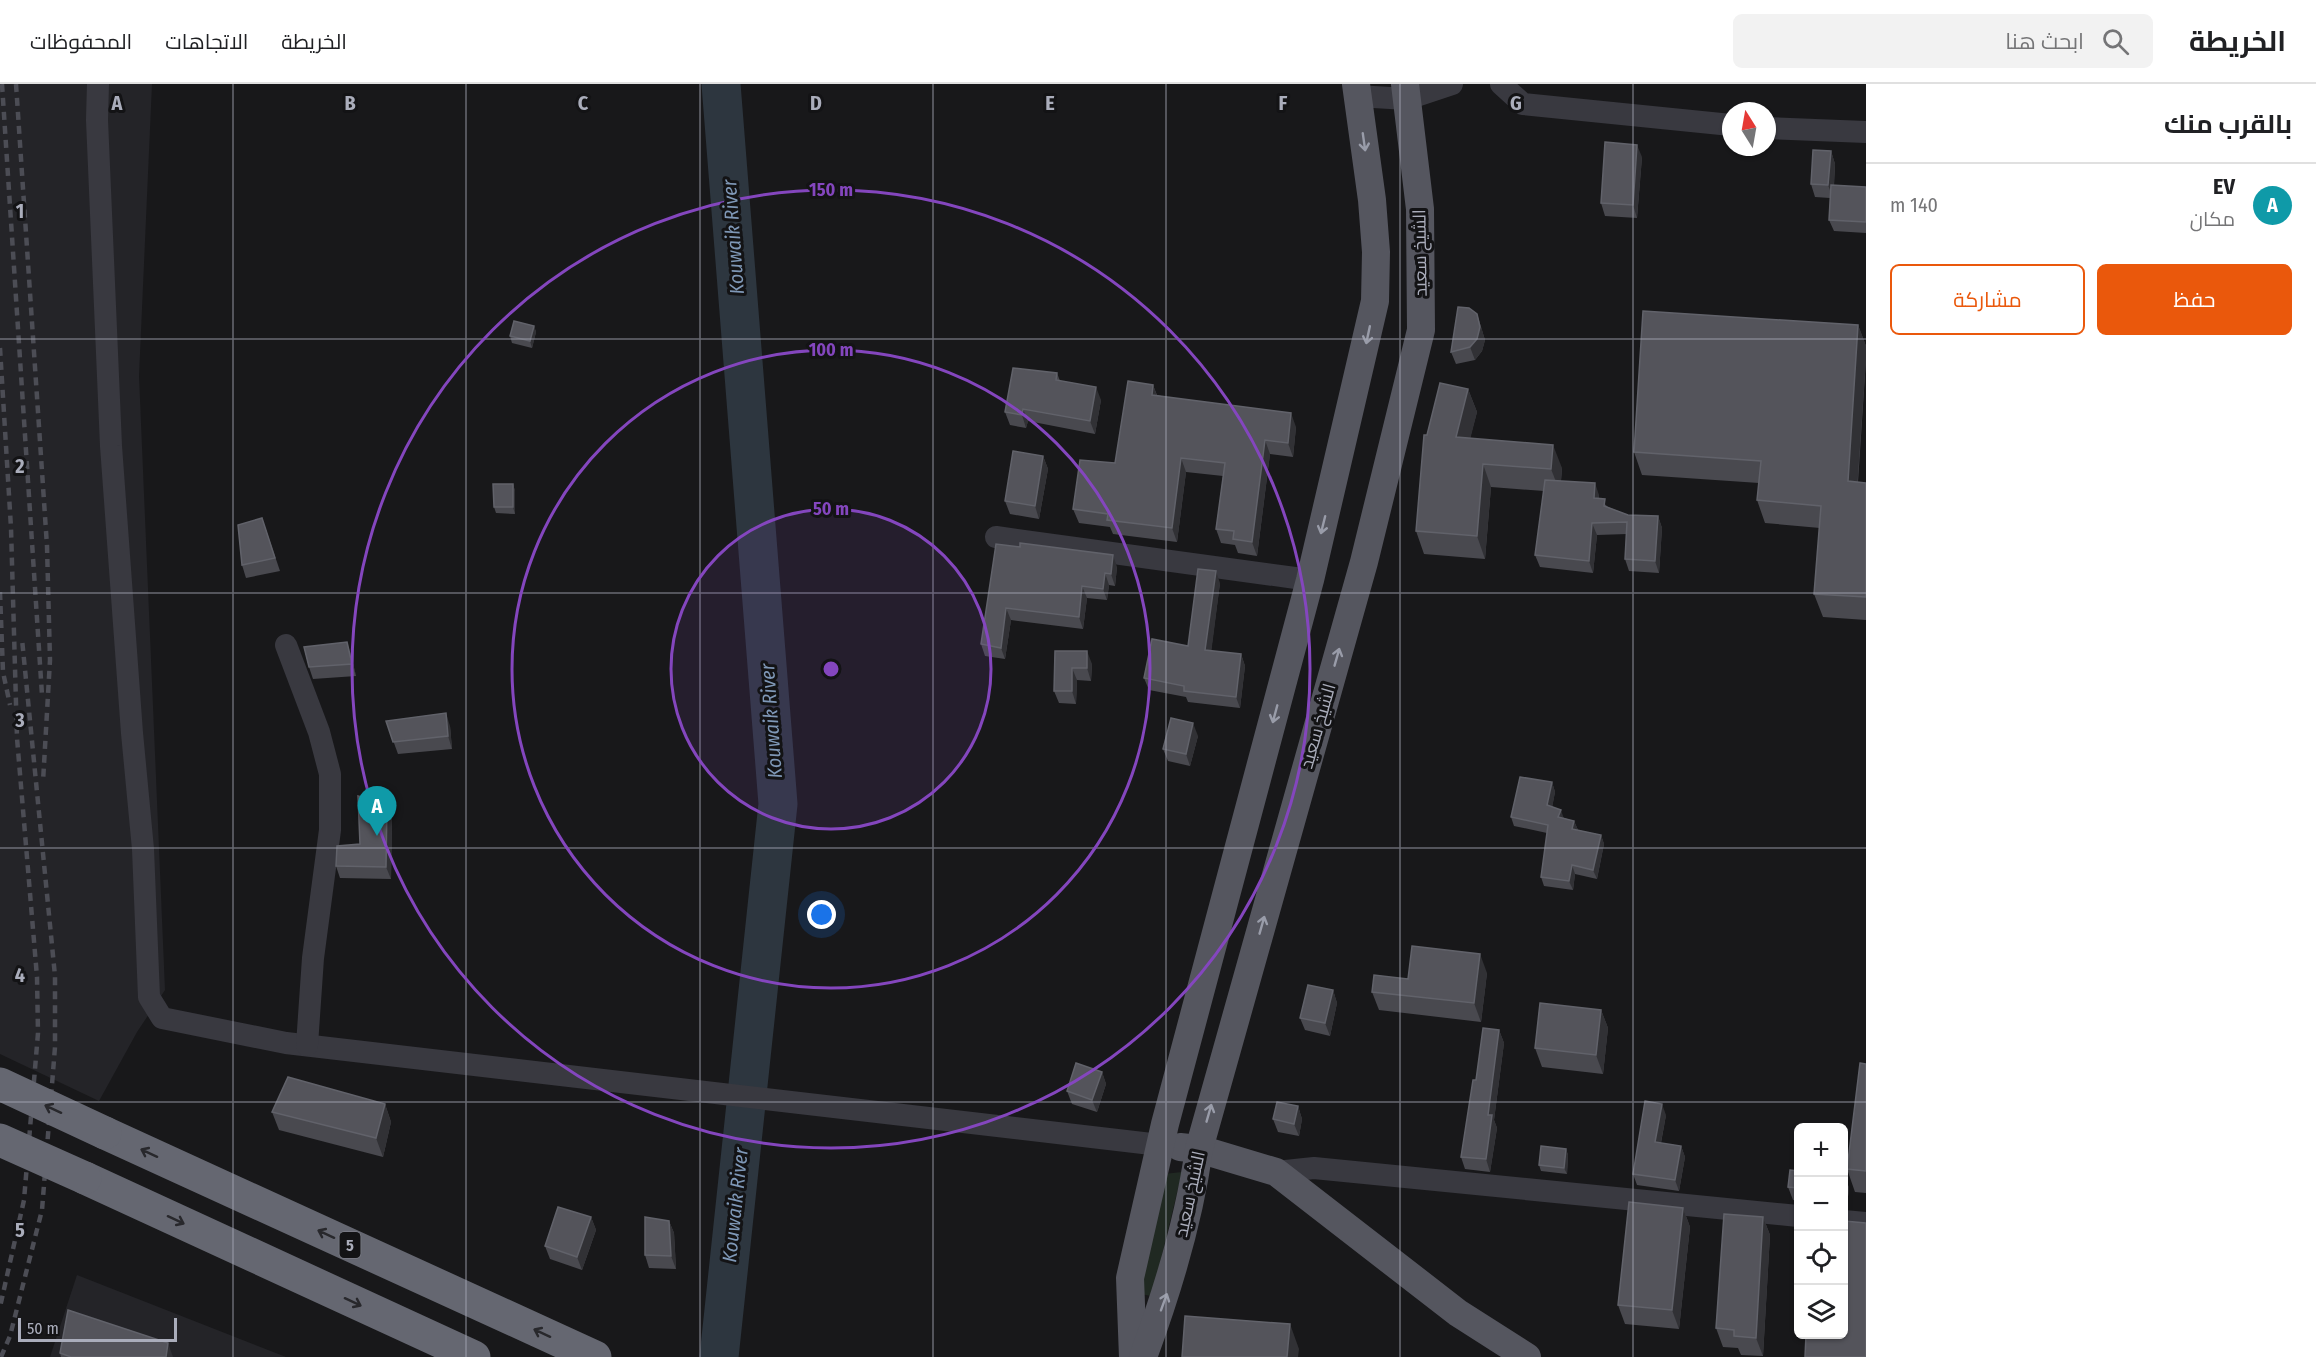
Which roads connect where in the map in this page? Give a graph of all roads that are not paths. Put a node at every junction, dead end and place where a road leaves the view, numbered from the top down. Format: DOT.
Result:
graph roads {
  1 [pos="98,84"];
  2 [pos="1452,84"];
  3 [pos="1502,84"];
  4 [pos="1356,90"];
  5 [pos="1406,91"];
  6 [pos="1722,124"];
  7 [pos="1776,128"];
  8 [pos="1866,132"];
  9 [pos="996,537"];
  10 [pos="1310,580"];
  11 [pos="286,645"];
  12 [pos="307,1045"];
  13 [pos="0,1084"];
  14 [pos="0,1140"];
  15 [pos="1160,1145"];
  16 [pos="1199,1149"];
  17 [pos="1276,1172"];
  18 [pos="1794,1216"];
  19 [pos="1848,1221"];
  20 [pos="1866,1223"];
  21 [pos="474,1357"];
  22 [pos="595,1357"];
  23 [pos="1133,1357"];
  24 [pos="1143,1357"];
  25 [pos="1527,1357"];
  1 -- 12 [label="street"];
  2 -- 5 [label="street"];
  3 -- 6 [label="street"];
  4 -- 5 [label="street"];
  4 -- 10 [label="main road, one-way"];
  16 -- 5 [label="main road, الشيخ سعيد, one-way"];
  7 -- 8 [label="street"];
  9 -- 10 [label="street"];
  10 -- 15 [label="main road, one-way"];
  11 -- 12 [label="street"];
  12 -- 15 [label="street"];
  22 -- 13 [label="highway, 5, one-way, bridge"];
  14 -- 21 [label="highway, one-way, bridge"];
  15 -- 16 [label="main road"];
  15 -- 23 [label="main road"];
  16 -- 17 [label="main road"];
  24 -- 16 [label="main road, الشيخ سعيد, one-way"];
  17 -- 18 [label="street"];
  17 -- 25 [label="main road"];
  19 -- 20 [label="street"];
}
